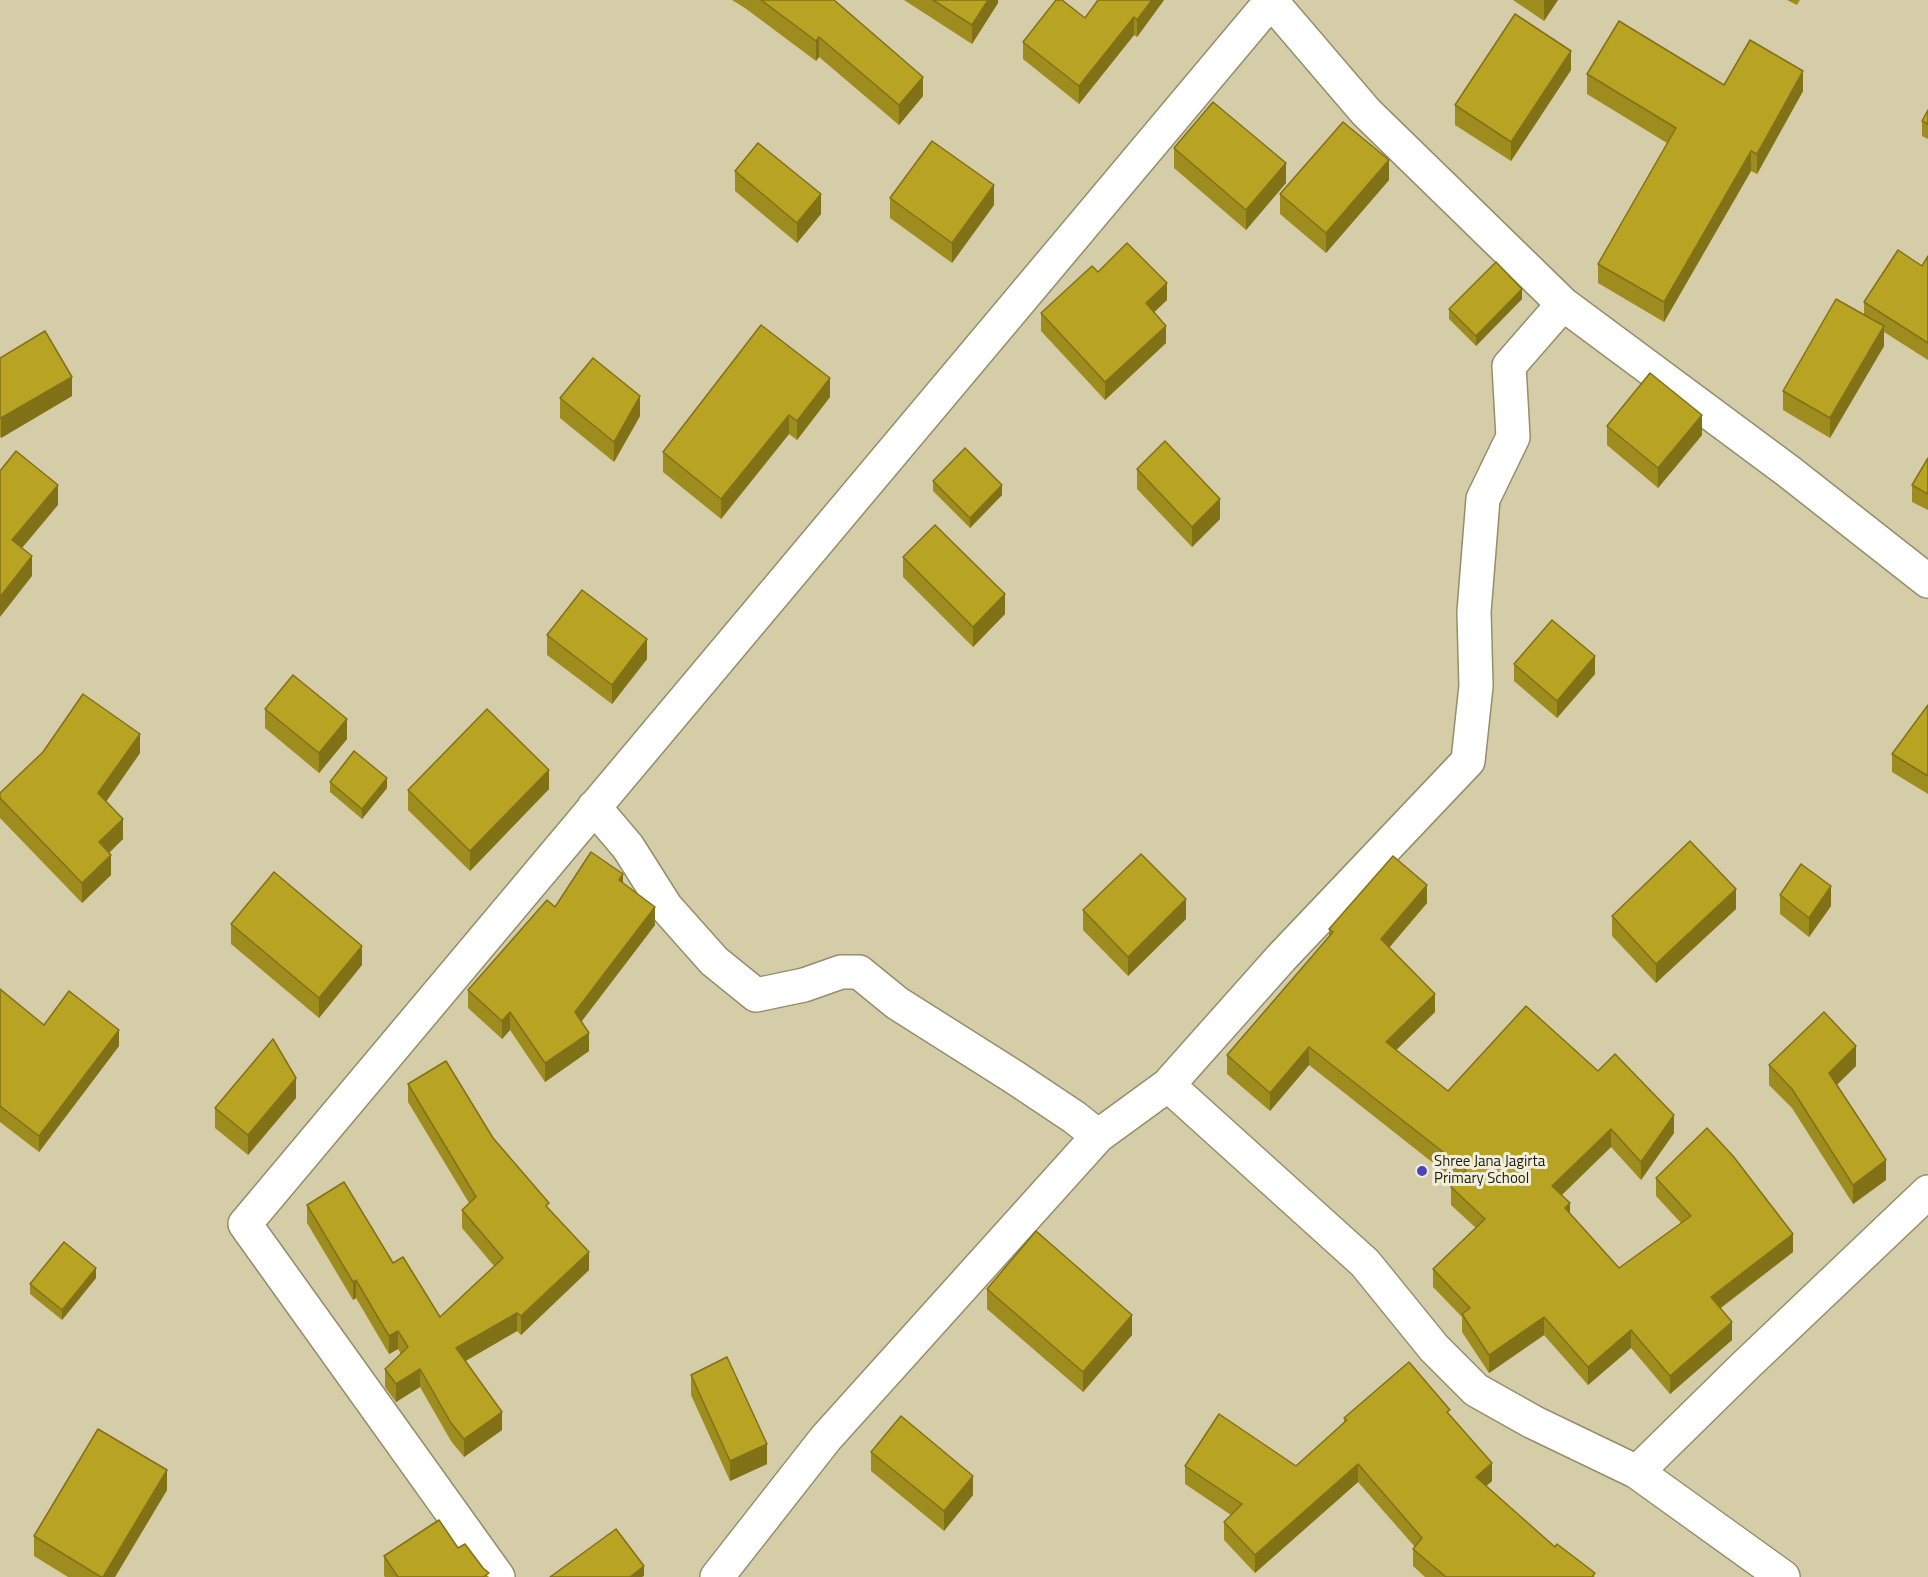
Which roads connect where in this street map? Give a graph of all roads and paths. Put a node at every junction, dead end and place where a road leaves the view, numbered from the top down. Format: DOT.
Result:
graph roads {
  1 [pos="1272,1"];
  2 [pos="1563,304"];
  3 [pos="1928,581"];
  4 [pos="594,807"];
  5 [pos="1168,1085"];
  6 [pos="1098,1136"];
  7 [pos="1928,1192"];
  8 [pos="1637,1472"];
  9 [pos="498,1577"];
  10 [pos="717,1577"];
  11 [pos="1783,1577"];
  1 -- 2 [label="street"];
  1 -- 4 [label="street"];
  2 -- 3 [label="street"];
  2 -- 5 [label="street"];
  4 -- 6 [label="street"];
  4 -- 9 [label="street"];
  5 -- 6 [label="street"];
  5 -- 8 [label="street"];
  6 -- 10 [label="street"];
  7 -- 8 [label="street"];
  8 -- 11 [label="street"];
}
